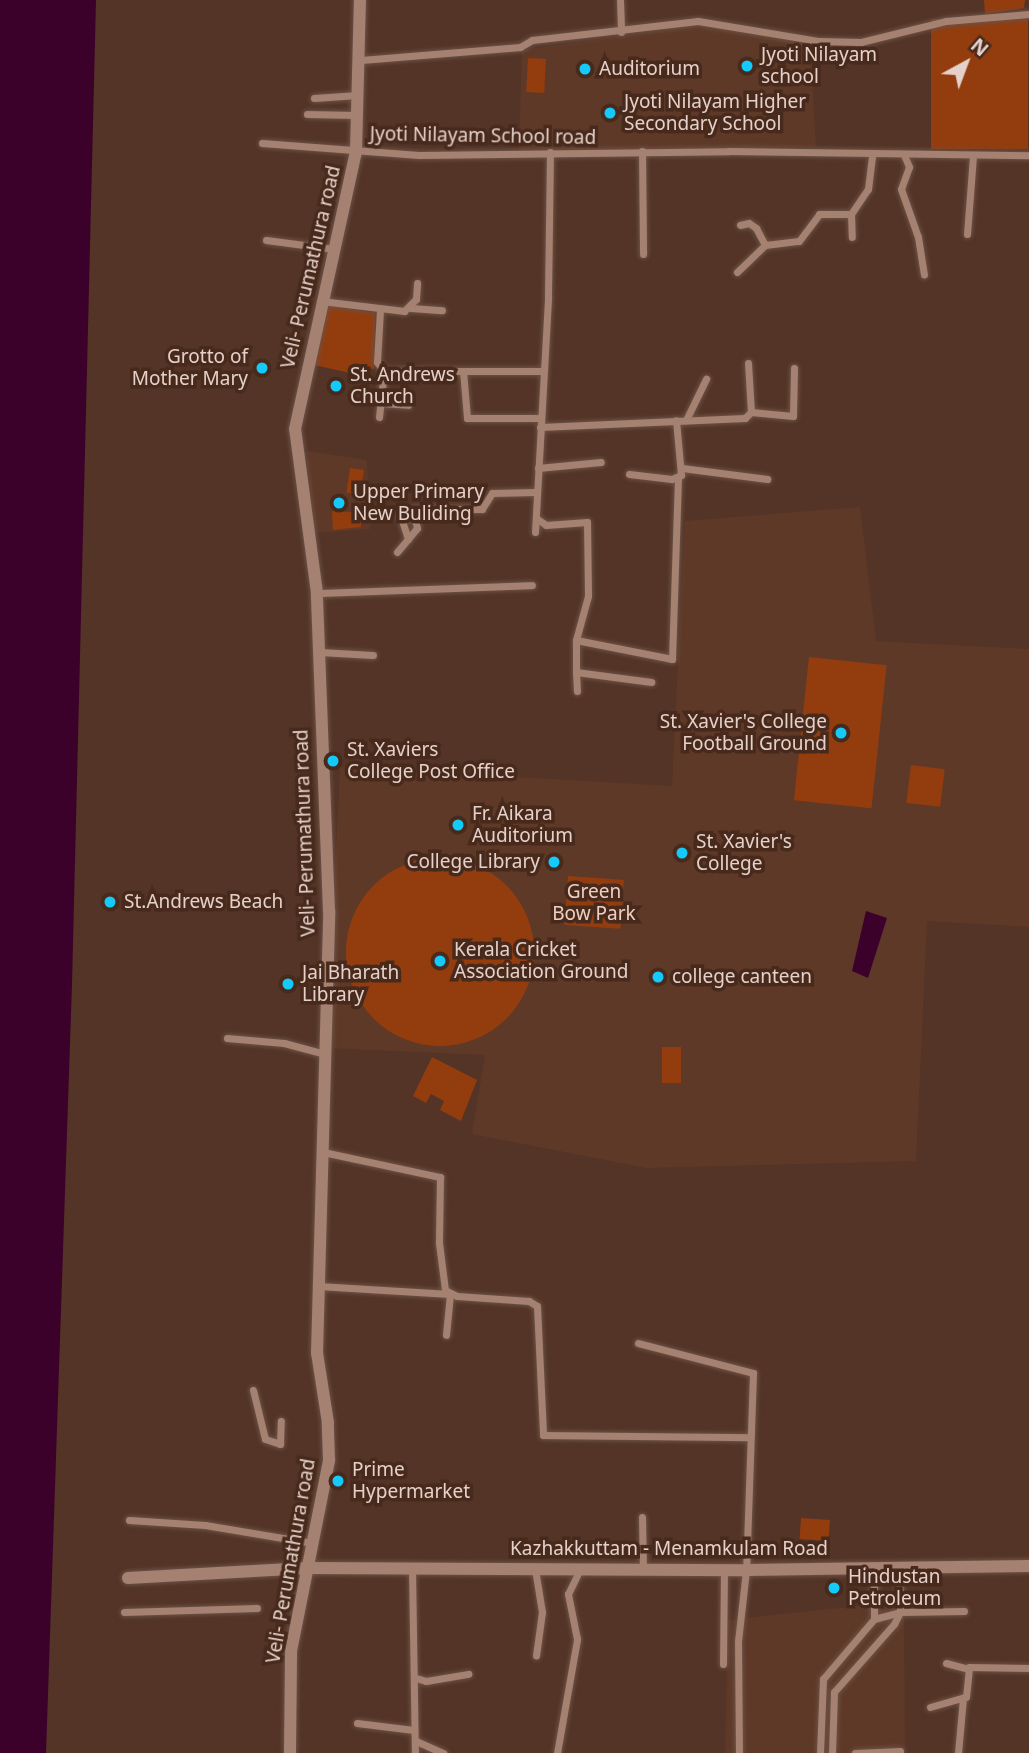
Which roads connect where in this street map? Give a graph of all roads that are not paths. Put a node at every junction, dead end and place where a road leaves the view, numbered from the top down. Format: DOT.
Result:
graph roads {
  1 [pos="360,0"];
  2 [pos="620,0"];
  3 [pos="1029,14"];
  4 [pos="621,32"];
  5 [pos="361,60"];
  6 [pos="359,95"];
  7 [pos="314,98"];
  8 [pos="307,114"];
  9 [pos="358,115"];
  10 [pos="262,144"];
  11 [pos="356,151"];
  12 [pos="642,151"];
  13 [pos="550,152"];
  14 [pos="872,154"];
  15 [pos="904,155"];
  16 [pos="1029,155"];
  17 [pos="973,156"];
  18 [pos="850,214"];
  19 [pos="740,225"];
  20 [pos="967,234"];
  21 [pos="852,237"];
  22 [pos="266,240"];
  23 [pos="765,245"];
  24 [pos="334,249"];
  25 [pos="643,254"];
  26 [pos="737,272"];
  27 [pos="924,275"];
  28 [pos="417,283"];
  29 [pos="320,301"];
  30 [pos="411,308"];
  31 [pos="380,310"];
  32 [pos="442,310"];
  33 [pos="748,363"];
  34 [pos="794,368"];
  35 [pos="384,370"];
  36 [pos="463,371"];
  37 [pos="543,371"];
  38 [pos="706,379"];
  39 [pos="381,403"];
  40 [pos="408,405"];
  41 [pos="751,412"];
  42 [pos="379,417"];
  43 [pos="541,418"];
  44 [pos="676,420"];
  45 [pos="686,420"];
  46 [pos="540,427"];
  47 [pos="601,462"];
  48 [pos="538,468"];
  49 [pos="682,468"];
  50 [pos="629,474"];
  51 [pos="678,478"];
  52 [pos="767,479"];
  53 [pos="537,492"];
  54 [pos="413,509"];
  55 [pos="424,509"];
  56 [pos="536,518"];
  57 [pos="415,519"];
  58 [pos="535,532"];
  59 [pos="408,539"];
  60 [pos="397,552"];
  61 [pos="532,585"];
  62 [pos="317,593"];
  63 [pos="576,640"];
  64 [pos="319,652"];
  65 [pos="373,655"];
  66 [pos="576,672"];
  67 [pos="651,682"];
  68 [pos="576,691"];
  69 [pos="227,1038"];
  70 [pos="325,1054"];
  71 [pos="323,1152"];
  72 [pos="318,1286"];
  73 [pos="450,1294"];
  74 [pos="446,1335"];
  75 [pos="638,1343"];
  76 [pos="253,1390"];
  77 [pos="281,1421"];
  78 [pos="750,1437"];
  79 [pos="642,1517"];
  80 [pos="129,1520"];
  81 [pos="313,1543"];
  82 [pos="1029,1566"];
  83 [pos="874,1567"];
  84 [pos="309,1568"];
  85 [pos="412,1568"];
  86 [pos="535,1569"];
  87 [pos="580,1569"];
  88 [pos="899,1569"];
  89 [pos="643,1570"];
  90 [pos="724,1570"];
  91 [pos="746,1570"];
  92 [pos="128,1578"];
  93 [pos="257,1608"];
  94 [pos="964,1611"];
  95 [pos="124,1612"];
  96 [pos="900,1612"];
  97 [pos="874,1619"];
  98 [pos="537,1656"];
  99 [pos="946,1663"];
  100 [pos="723,1664"];
  101 [pos="1029,1668"];
  102 [pos="968,1669"];
  103 [pos="468,1674"];
  104 [pos="416,1678"];
  105 [pos="963,1698"];
  106 [pos="930,1707"];
  107 [pos="357,1723"];
  108 [pos="414,1730"];
  109 [pos="416,1741"];
  110 [pos="900,1751"];
  111 [pos="290,1753"];
  112 [pos="415,1753"];
  113 [pos="443,1753"];
  114 [pos="556,1753"];
  115 [pos="738,1753"];
  116 [pos="820,1753"];
  117 [pos="832,1753"];
  118 [pos="855,1753"];
  119 [pos="958,1753"];
  1 -- 5 [label="main road, Veli- Perumathura road"];
  2 -- 4 [label="street"];
  3 -- 4 [label="street"];
  4 -- 5 [label="street"];
  5 -- 6 [label="main road, Veli- Perumathura road"];
  6 -- 7 [label="street"];
  6 -- 9 [label="main road, Veli- Perumathura road"];
  8 -- 9 [label="street"];
  9 -- 11 [label="main road, Veli- Perumathura road"];
  10 -- 11 [label="street, Jyoti Nilayam School road"];
  11 -- 13 [label="street, Jyoti Nilayam School road"];
  11 -- 24 [label="main road, Veli- Perumathura road"];
  12 -- 13 [label="street, Jyoti Nilayam School road"];
  12 -- 14 [label="street, Jyoti Nilayam School road"];
  12 -- 25 [label="street"];
  13 -- 37 [label="street"];
  14 -- 15 [label="street, Jyoti Nilayam School road"];
  14 -- 18 [label="street"];
  15 -- 17 [label="street, Jyoti Nilayam School road"];
  15 -- 27 [label="street"];
  16 -- 17 [label="street, Jyoti Nilayam School road"];
  17 -- 20 [label="street"];
  18 -- 21 [label="street"];
  18 -- 23 [label="street"];
  19 -- 23 [label="street"];
  22 -- 24 [label="street"];
  23 -- 26 [label="street"];
  24 -- 29 [label="main road, Veli- Perumathura road"];
  28 -- 30 [label="street"];
  29 -- 31 [label="street"];
  29 -- 62 [label="main road, Veli- Perumathura road"];
  30 -- 31 [label="street"];
  30 -- 32 [label="street"];
  31 -- 35 [label="street"];
  33 -- 41 [label="street"];
  34 -- 41 [label="street"];
  35 -- 36 [label="street"];
  35 -- 39 [label="street"];
  36 -- 37 [label="street"];
  36 -- 43 [label="street"];
  37 -- 43 [label="street"];
  38 -- 45 [label="street"];
  39 -- 40 [label="street"];
  39 -- 42 [label="street"];
  41 -- 45 [label="street"];
  43 -- 46 [label="street"];
  44 -- 45 [label="street"];
  44 -- 46 [label="street"];
  44 -- 49 [label="street"];
  46 -- 48 [label="street"];
  47 -- 48 [label="street"];
  48 -- 53 [label="street"];
  49 -- 51 [label="street"];
  49 -- 52 [label="street"];
  50 -- 51 [label="street"];
  51 -- 63 [label="street"];
  53 -- 55 [label="street"];
  53 -- 56 [label="street"];
  54 -- 55 [label="street"];
  55 -- 57 [label="street"];
  56 -- 58 [label="street"];
  56 -- 63 [label="street"];
  57 -- 59 [label="street"];
  57 -- 59 [label="street"];
  59 -- 60 [label="street"];
  61 -- 62 [label="street"];
  62 -- 64 [label="main road, Veli- Perumathura road"];
  63 -- 66 [label="street"];
  64 -- 65 [label="street"];
  64 -- 70 [label="main road, Veli- Perumathura road"];
  66 -- 67 [label="street"];
  66 -- 68 [label="street"];
  69 -- 70 [label="street"];
  70 -- 71 [label="main road, Veli- Perumathura road"];
  71 -- 72 [label="main road, Veli- Perumathura road"];
  71 -- 73 [label="street"];
  72 -- 73 [label="street"];
  72 -- 81 [label="main road, Veli- Perumathura road"];
  73 -- 74 [label="street"];
  73 -- 78 [label="street"];
  75 -- 78 [label="street"];
  76 -- 77 [label="street"];
  78 -- 91 [label="street"];
  79 -- 89 [label="street"];
  80 -- 81 [label="street"];
  81 -- 84 [label="main road, Veli- Perumathura road"];
  82 -- 88 [label="main road, Kazhakkuttam - Menamkulam Road"];
  83 -- 88 [label="main road, Kazhakkuttam - Menamkulam Road"];
  83 -- 91 [label="main road, Kazhakkuttam - Menamkulam Road"];
  83 -- 97 [label="street"];
  84 -- 85 [label="main road, Kazhakkuttam - Menamkulam Road"];
  84 -- 92 [label="main road, Kazhakkuttam - Menamkulam Road"];
  84 -- 111 [label="main road, Veli- Perumathura road"];
  85 -- 86 [label="main road, Kazhakkuttam - Menamkulam Road"];
  85 -- 104 [label="street"];
  86 -- 87 [label="main road, Kazhakkuttam - Menamkulam Road"];
  86 -- 98 [label="street"];
  87 -- 89 [label="main road, Kazhakkuttam - Menamkulam Road"];
  87 -- 114 [label="street"];
  88 -- 96 [label="street"];
  89 -- 90 [label="main road, Kazhakkuttam - Menamkulam Road"];
  90 -- 91 [label="main road, Kazhakkuttam - Menamkulam Road"];
  90 -- 100 [label="street"];
  91 -- 115 [label="street"];
  93 -- 95 [label="street"];
  94 -- 96 [label="street"];
  96 -- 97 [label="street"];
  96 -- 117 [label="street"];
  97 -- 116 [label="street"];
  99 -- 102 [label="street"];
  101 -- 102 [label="street"];
  102 -- 105 [label="street"];
  103 -- 104 [label="street"];
  104 -- 108 [label="street"];
  105 -- 106 [label="street"];
  105 -- 119 [label="street"];
  107 -- 108 [label="street"];
  108 -- 109 [label="street"];
  109 -- 112 [label="street"];
  109 -- 113 [label="street"];
  110 -- 118 [label="street"];
}
